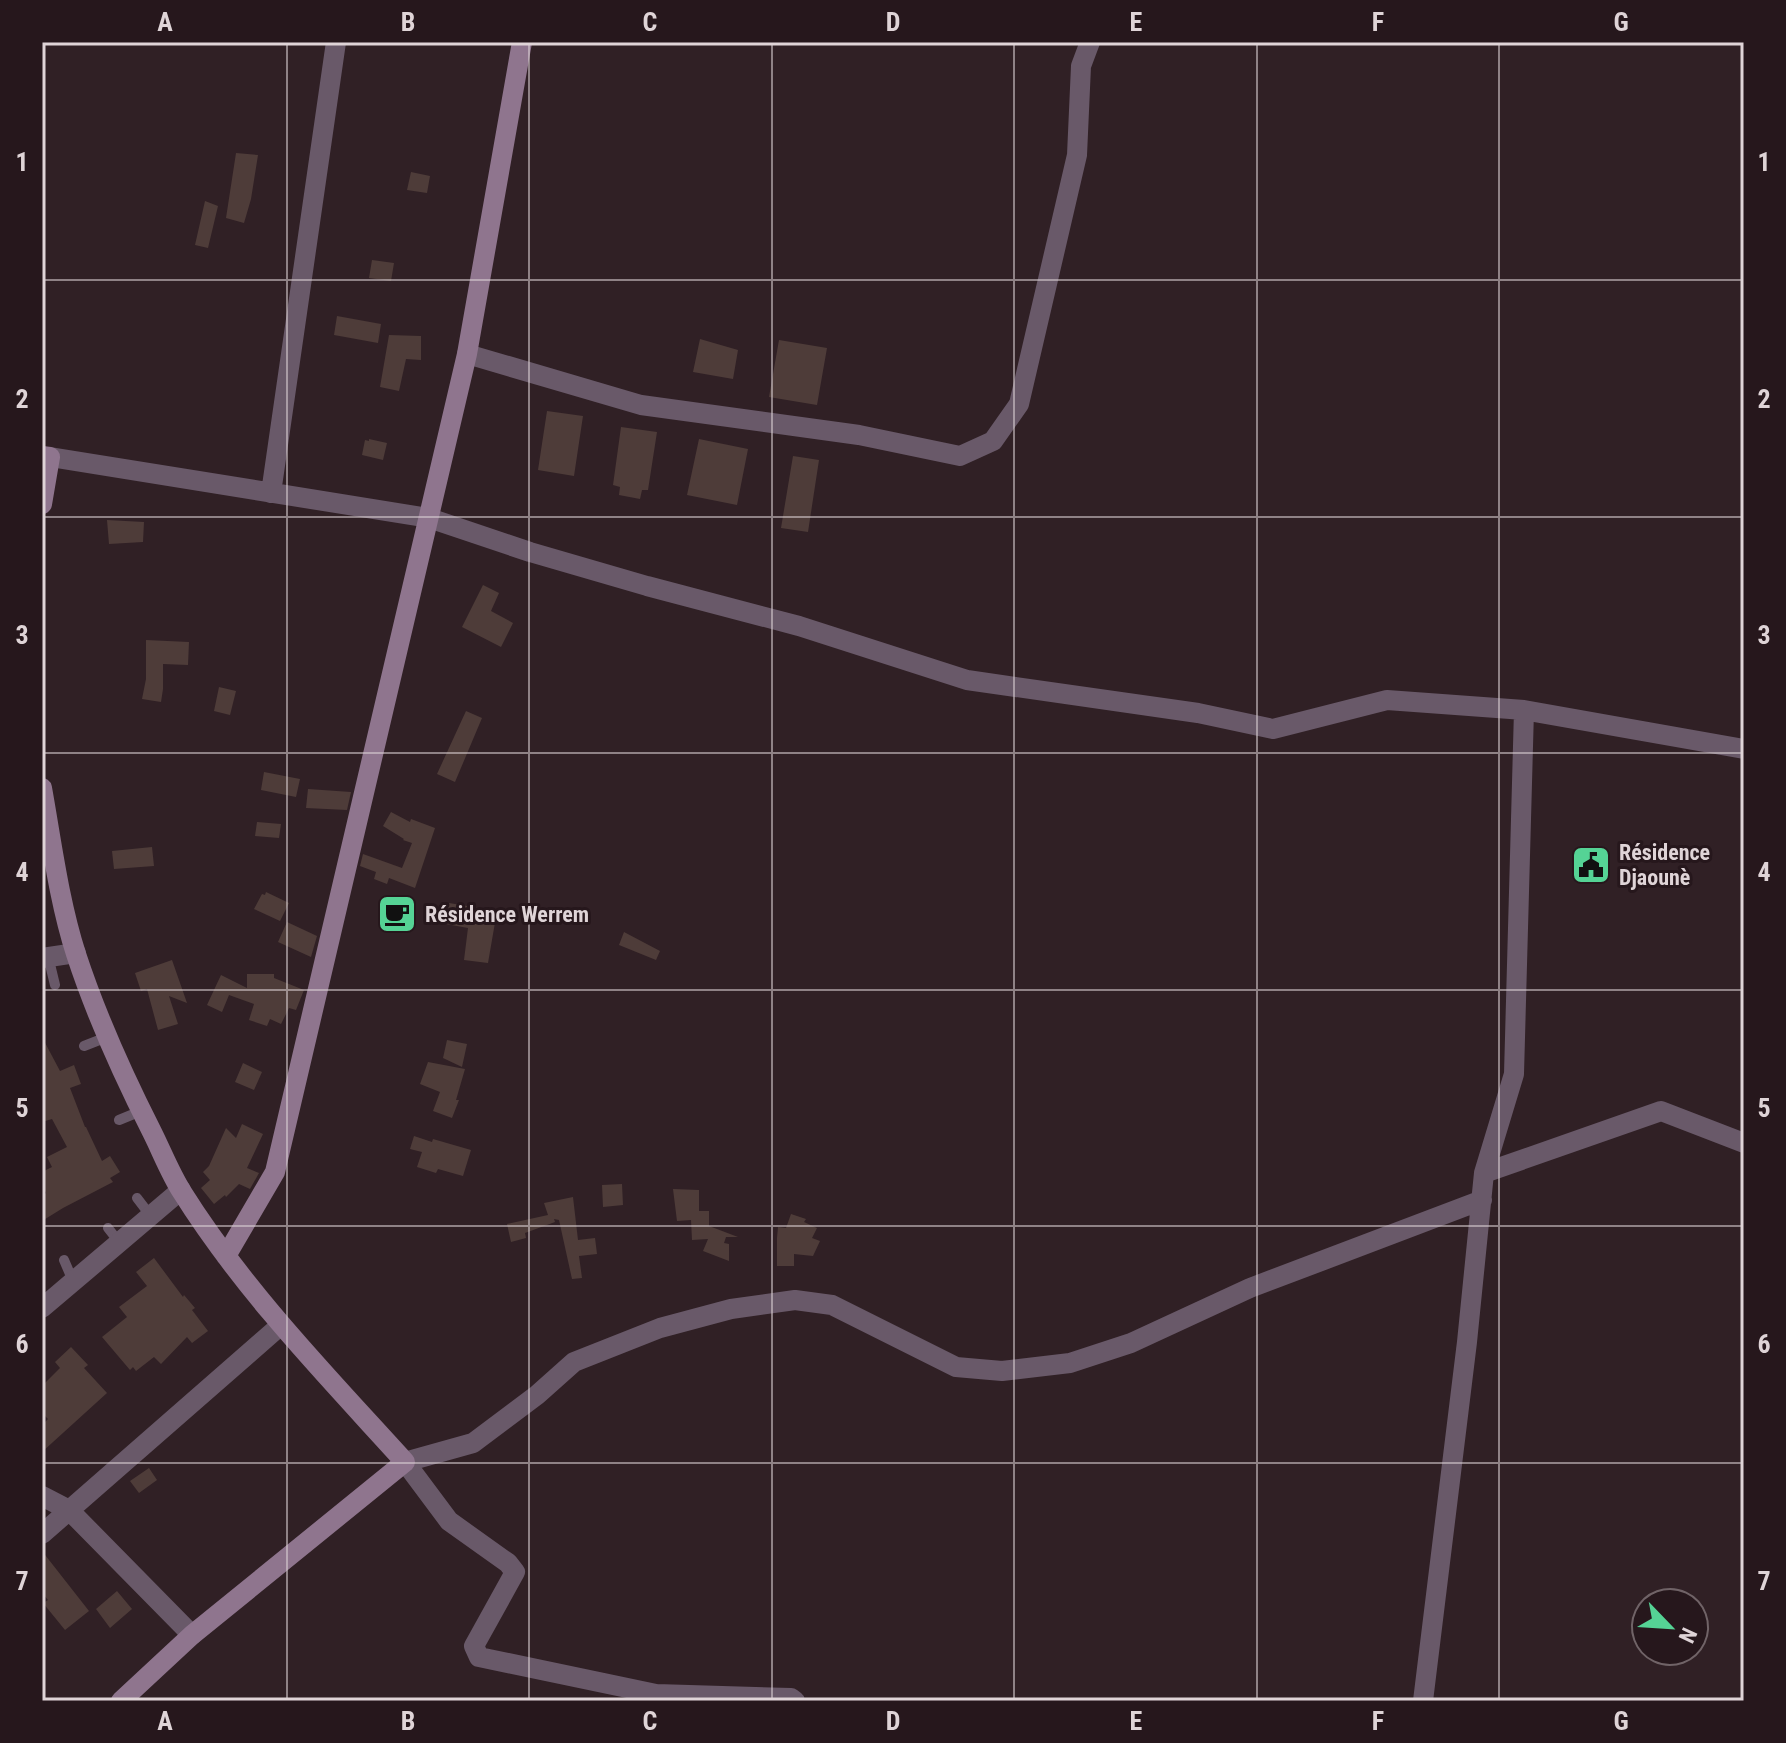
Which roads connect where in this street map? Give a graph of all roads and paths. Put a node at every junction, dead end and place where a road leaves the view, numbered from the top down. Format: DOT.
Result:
graph roads {
  1 [pos="336,42"];
  2 [pos="522,42"];
  3 [pos="1090,42"];
  4 [pos="467,354"];
  5 [pos="46,456"];
  6 [pos="271,493"];
  7 [pos="42,504"];
  8 [pos="429,518"];
  9 [pos="1524,710"];
  10 [pos="1744,749"];
  11 [pos="42,788"];
  12 [pos="76,953"];
  13 [pos="45,957"];
  14 [pos="55,985"];
  15 [pos="107,1037"];
  16 [pos="84,1046"];
  17 [pos="141,1111"];
  18 [pos="119,1120"];
  19 [pos="1744,1143"];
  20 [pos="1484,1173"];
  21 [pos="181,1190"];
  22 [pos="137,1198"];
  23 [pos="1482,1200"];
  24 [pos="150,1215"];
  25 [pos="226,1256"];
  26 [pos="64,1260"];
  27 [pos="73,1281"];
  28 [pos="44,1301"];
  29 [pos="281,1325"];
  30 [pos="405,1462"];
  31 [pos="42,1496"];
  32 [pos="69,1510"];
  33 [pos="42,1534"];
  34 [pos="192,1635"];
  35 [pos="121,1701"];
  36 [pos="795,1701"];
  37 [pos="1423,1701"];
  1 -- 6 [label="street"];
  2 -- 4 [label="street"];
  3 -- 4 [label="street"];
  4 -- 8 [label="street"];
  5 -- 6 [label="street"];
  5 -- 7 [label="street"];
  6 -- 8 [label="street"];
  8 -- 9 [label="street"];
  8 -- 25 [label="street"];
  9 -- 10 [label="street"];
  9 -- 20 [label="street"];
  11 -- 12 [label="street"];
  12 -- 13 [label="street"];
  12 -- 15 [label="street"];
  13 -- 14 [label="lane"];
  15 -- 16 [label="lane"];
  15 -- 17 [label="street"];
  17 -- 18 [label="lane"];
  17 -- 21 [label="street"];
  19 -- 20 [label="street"];
  20 -- 23 [label="street"];
  21 -- 24 [label="street"];
  21 -- 25 [label="street"];
  22 -- 24 [label="lane"];
  23 -- 30 [label="street"];
  23 -- 37 [label="street"];
  24 -- 27 [label="street"];
  25 -- 29 [label="street"];
  26 -- 27 [label="lane"];
  27 -- 28 [label="street"];
  29 -- 30 [label="street"];
  29 -- 32 [label="street"];
  30 -- 34 [label="street"];
  30 -- 36 [label="street"];
  31 -- 32 [label="street"];
  32 -- 33 [label="street"];
  32 -- 34 [label="street"];
  34 -- 35 [label="street"];
}
